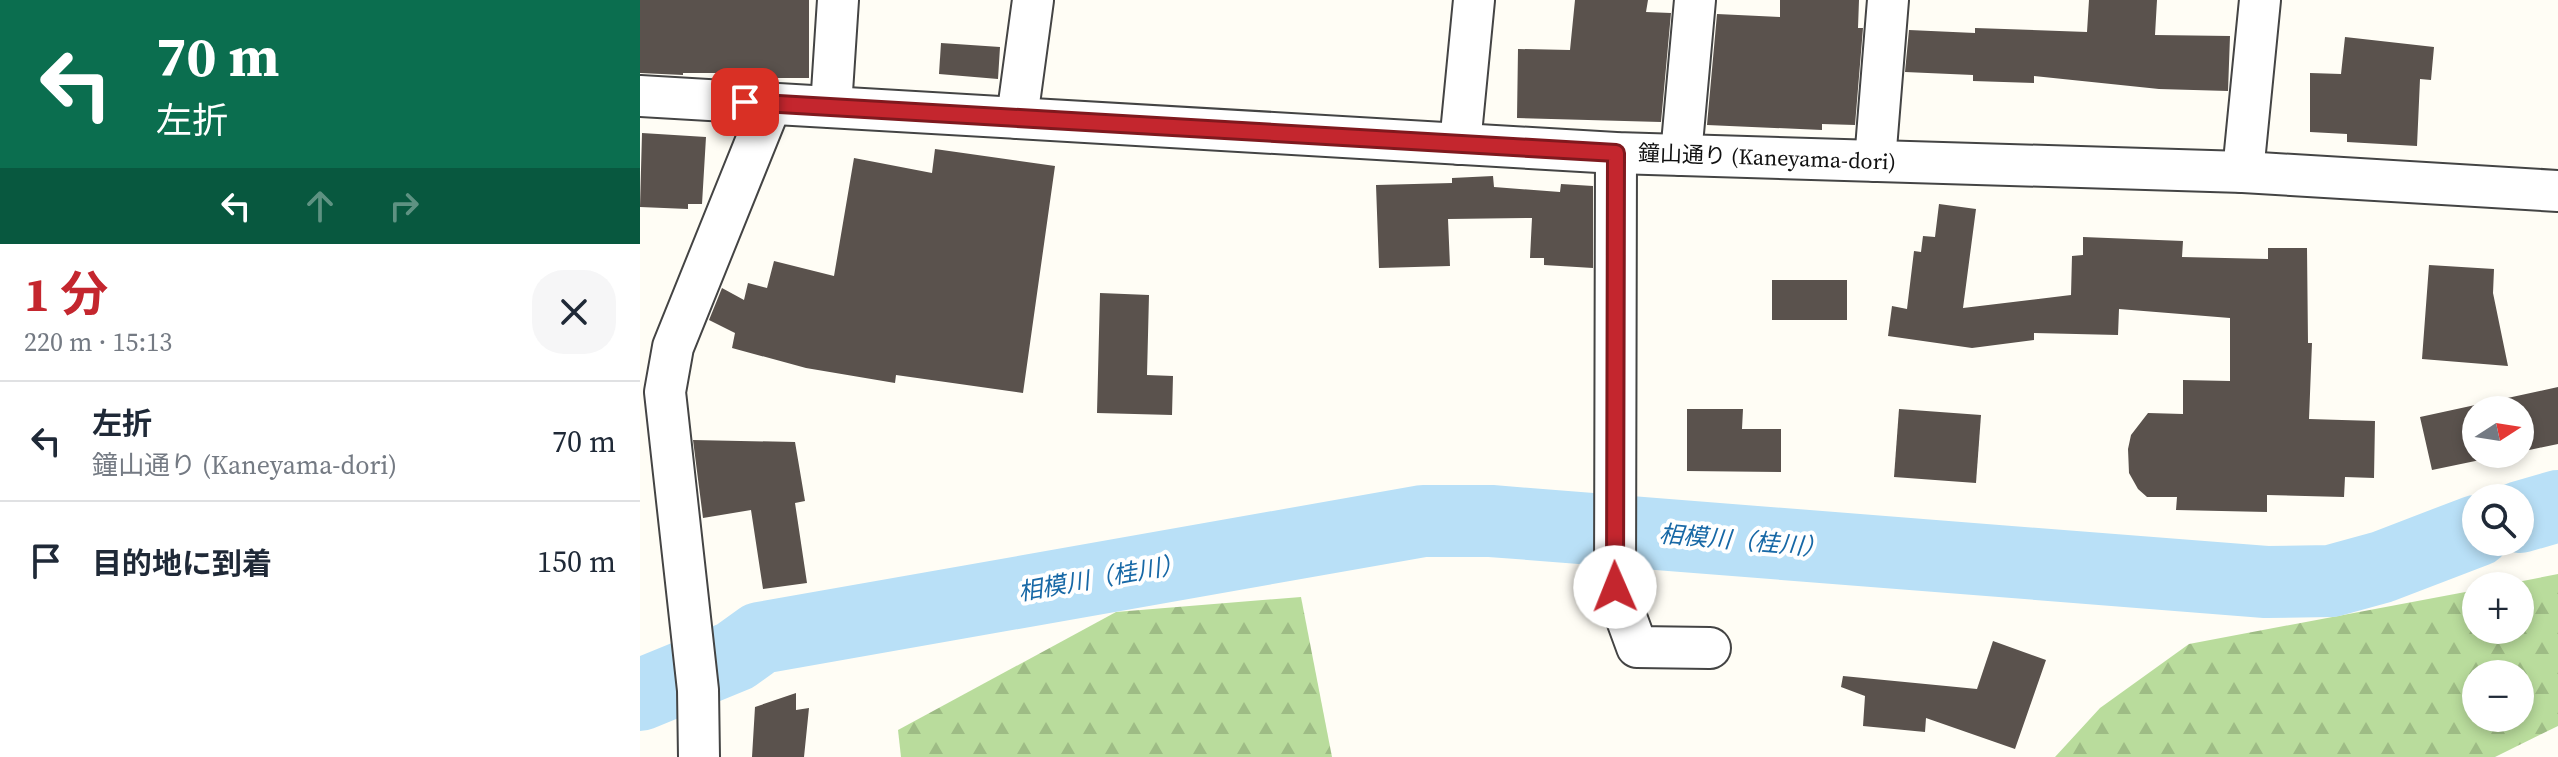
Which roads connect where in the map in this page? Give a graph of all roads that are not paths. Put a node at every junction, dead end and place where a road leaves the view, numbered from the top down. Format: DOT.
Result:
graph roads {
  1 [pos="838,0"];
  2 [pos="1033,0"];
  3 [pos="1474,0"];
  4 [pos="1695,0"];
  5 [pos="1888,0"];
  6 [pos="2260,0"];
  7 [pos="640,96"];
  8 [pos="771,104"];
  9 [pos="831,107"];
  10 [pos="1017,118"];
  11 [pos="1460,144"];
  12 [pos="1616,153"];
  13 [pos="1681,155"];
  14 [pos="1875,161"];
  15 [pos="2243,172"];
  16 [pos="2558,191"];
  17 [pos="1710,648"];
  18 [pos="699,757"];
  1 -- 9 [label="street"];
  2 -- 10 [label="street"];
  3 -- 11 [label="street"];
  4 -- 13 [label="street"];
  5 -- 14 [label="street"];
  6 -- 15 [label="street"];
  7 -- 8 [label="street, 鐘山通り (Kaneyama-dori)"];
  8 -- 9 [label="street, 鐘山通り (Kaneyama-dori)"];
  8 -- 18 [label="street"];
  9 -- 10 [label="street, 鐘山通り (Kaneyama-dori)"];
  10 -- 11 [label="street, 鐘山通り (Kaneyama-dori)"];
  11 -- 12 [label="street, 鐘山通り (Kaneyama-dori)"];
  12 -- 13 [label="street, 鐘山通り (Kaneyama-dori)"];
  12 -- 17 [label="street"];
  13 -- 14 [label="street, 鐘山通り (Kaneyama-dori)"];
  14 -- 15 [label="street, 鐘山通り (Kaneyama-dori)"];
  15 -- 16 [label="street, 鐘山通り (Kaneyama-dori)"];
}
